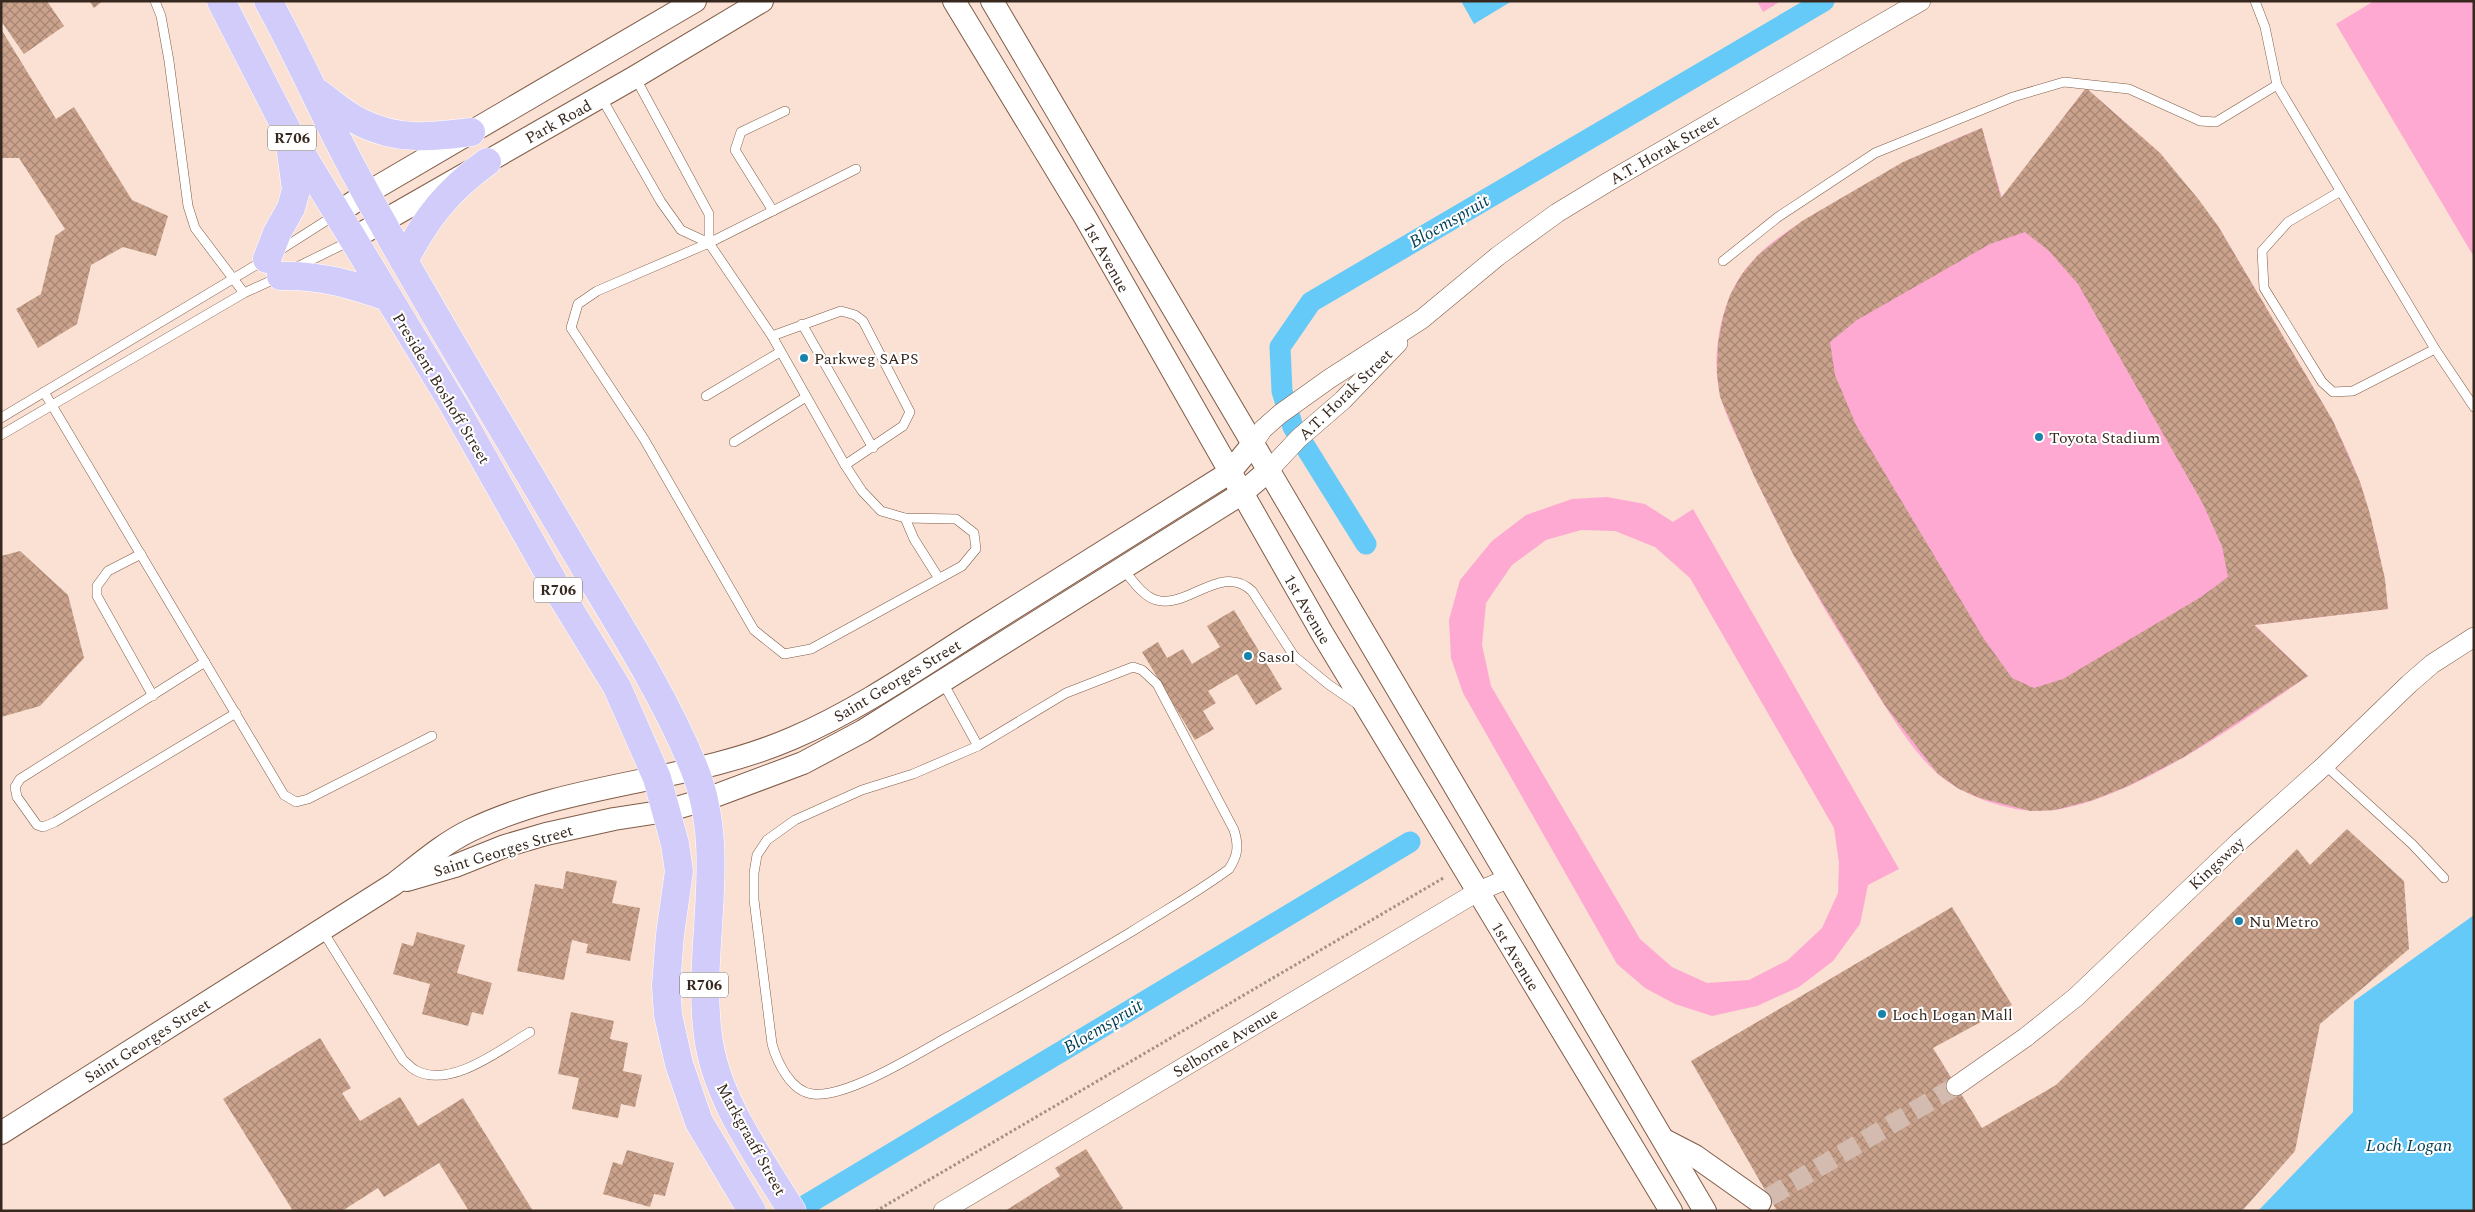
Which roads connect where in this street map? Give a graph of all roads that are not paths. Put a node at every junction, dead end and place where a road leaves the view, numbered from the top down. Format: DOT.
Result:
graph roads {
  1 [pos="155,1"];
  2 [pos="221,1"];
  3 [pos="268,1"];
  4 [pos="695,1"];
  5 [pos="762,1"];
  6 [pos="954,1"];
  7 [pos="992,1"];
  8 [pos="1005,1"];
  9 [pos="1922,1"];
  10 [pos="2255,1"];
  11 [pos="1008,28"];
  12 [pos="635,77"];
  13 [pos="2277,86"];
  14 [pos="315,90"];
  15 [pos="601,97"];
  16 [pos="785,111"];
  17 [pos="287,130"];
  18 [pos="471,132"];
  19 [pos="487,162"];
  20 [pos="856,169"];
  21 [pos="2339,192"];
  22 [pos="367,194"];
  23 [pos="774,211"];
  24 [pos="338,213"];
  25 [pos="383,223"];
  26 [pos="352,239"];
  27 [pos="709,242"];
  28 [pos="404,261"];
  29 [pos="1723,261"];
  30 [pos="274,268"];
  31 [pos="233,280"];
  32 [pos="244,294"];
  33 [pos="388,297"];
  34 [pos="1422,319"];
  35 [pos="802,324"];
  36 [pos="772,336"];
  37 [pos="2435,349"];
  38 [pos="780,352"];
  39 [pos="44,392"];
  40 [pos="706,396"];
  41 [pos="806,397"];
  42 [pos="52,406"];
  43 [pos="2474,407"];
  44 [pos="1,418"];
  45 [pos="1,435"];
  46 [pos="734,442"];
  47 [pos="1253,444"];
  48 [pos="873,448"];
  49 [pos="845,465"];
  50 [pos="1269,470"];
  51 [pos="1229,473"];
  52 [pos="1241,494"];
  53 [pos="905,518"];
  54 [pos="141,554"];
  55 [pos="1122,568"];
  56 [pos="938,577"];
  57 [pos="2474,637"];
  58 [pos="205,662"];
  59 [pos="942,681"];
  60 [pos="153,696"];
  61 [pos="1368,711"];
  62 [pos="236,713"];
  63 [pos="432,736"];
  64 [pos="978,746"];
  65 [pos="2325,765"];
  66 [pos="695,770"];
  67 [pos="657,778"];
  68 [pos="704,800"];
  69 [pos="666,811"];
  70 [pos="1509,878"];
  71 [pos="2444,878"];
  72 [pos="394,884"];
  73 [pos="1477,892"];
  74 [pos="322,929"];
  75 [pos="530,1032"];
  76 [pos="1956,1086"];
  77 [pos="1,1132"];
  78 [pos="1664,1140"];
  79 [pos="1762,1204"];
  80 [pos="752,1211"];
  81 [pos="792,1211"];
  82 [pos="943,1211"];
  83 [pos="1670,1211"];
  84 [pos="1705,1211"];
  1 -- 31 [label="lane"];
  2 -- 17 [label="main road, President Boshoff Street / R706"];
  3 -- 14 [label="main road, President Boshoff Street / R706"];
  4 -- 18 [label="street, Park Road"];
  5 -- 12 [label="street, Park Road"];
  6 -- 51 [label="street, 1st Avenue"];
  7 -- 11 [label="street, 1st Avenue"];
  8 -- 11 [label="street"];
  9 -- 34 [label="street, A.T. Horak Street"];
  10 -- 13 [label="lane"];
  11 -- 47 [label="street, 1st Avenue"];
  12 -- 15 [label="street, Park Road"];
  12 -- 27 [label="lane"];
  13 -- 21 [label="lane"];
  13 -- 29 [label="lane"];
  14 -- 18 [label="main road"];
  14 -- 22 [label="main road, President Boshoff Street / R706"];
  15 -- 19 [label="street, Park Road"];
  15 -- 27 [label="lane"];
  16 -- 23 [label="lane"];
  17 -- 24 [label="main road, President Boshoff Street / R706"];
  17 -- 30 [label="main road"];
  18 -- 22 [label="street, Park Road"];
  19 -- 25 [label="street, Park Road"];
  19 -- 28 [label="main road"];
  20 -- 23 [label="lane"];
  21 -- 37 [label="lane"];
  21 -- 37 [label="lane"];
  22 -- 24 [label="street, Park Road"];
  22 -- 25 [label="main road, President Boshoff Street / R706"];
  23 -- 27 [label="lane"];
  24 -- 26 [label="main road, President Boshoff Street / R706"];
  24 -- 30 [label="lane"];
  25 -- 26 [label="street, Park Road"];
  25 -- 28 [label="main road, President Boshoff Street / R706"];
  26 -- 30 [label="lane"];
  26 -- 33 [label="main road, President Boshoff Street / R706"];
  27 -- 36 [label="lane"];
  27 -- 56 [label="lane"];
  28 -- 66 [label="main road, President Boshoff Street / R706"];
  30 -- 31 [label="lane"];
  30 -- 32 [label="lane"];
  30 -- 33 [label="main road"];
  31 -- 32 [label="lane"];
  31 -- 39 [label="lane"];
  32 -- 42 [label="lane"];
  33 -- 67 [label="main road, President Boshoff Street / R706"];
  34 -- 47 [label="street, A.T. Horak Street"];
  34 -- 50 [label="street, A.T. Horak Street"];
  35 -- 36 [label="lane"];
  35 -- 48 [label="lane"];
  35 -- 48 [label="lane"];
  36 -- 38 [label="lane"];
  37 -- 43 [label="lane"];
  38 -- 40 [label="lane"];
  38 -- 41 [label="lane"];
  39 -- 42 [label="lane"];
  39 -- 44 [label="lane"];
  41 -- 46 [label="lane"];
  41 -- 49 [label="lane"];
  42 -- 45 [label="lane"];
  42 -- 54 [label="lane"];
  47 -- 50 [label="street, 1st Avenue"];
  47 -- 51 [label="street, Saint Georges Street"];
  48 -- 49 [label="lane"];
  49 -- 53 [label="lane"];
  50 -- 52 [label="street, Saint Georges Street"];
  50 -- 70 [label="street, 1st Avenue"];
  51 -- 52 [label="street, 1st Avenue"];
  51 -- 66 [label="street, Saint Georges Street"];
  52 -- 55 [label="street, Saint Georges Street"];
  52 -- 61 [label="street, 1st Avenue"];
  53 -- 56 [label="lane"];
  53 -- 56 [label="lane"];
  54 -- 58 [label="lane"];
  54 -- 60 [label="lane"];
  55 -- 59 [label="street, Saint Georges Street"];
  55 -- 61 [label="lane"];
  57 -- 65 [label="street, Kingsway"];
  58 -- 60 [label="lane"];
  58 -- 62 [label="lane"];
  59 -- 64 [label="lane"];
  59 -- 68 [label="street, Saint Georges Street"];
  60 -- 62 [label="lane"];
  61 -- 73 [label="street, 1st Avenue"];
  62 -- 63 [label="lane"];
  64 -- 64 [label="lane"];
  65 -- 71 [label="lane"];
  65 -- 76 [label="street, Kingsway"];
  66 -- 67 [label="street, Saint Georges Street"];
  66 -- 68 [label="main road, Markgraaff Street / R706"];
  67 -- 69 [label="main road, R706"];
  67 -- 72 [label="street, Saint Georges Street"];
  68 -- 69 [label="street, Saint Georges Street"];
  68 -- 81 [label="main road, Markgraaff Street / R706"];
  69 -- 72 [label="street, Saint Georges Street"];
  69 -- 80 [label="main road, R706"];
  70 -- 73 [label="street, Selborne Avenue"];
  70 -- 78 [label="street, 1st Avenue"];
  72 -- 74 [label="street, Saint Georges Street"];
  73 -- 82 [label="street, Selborne Avenue"];
  73 -- 83 [label="street, 1st Avenue"];
  74 -- 75 [label="lane"];
  74 -- 77 [label="street, Saint Georges Street"];
  78 -- 79 [label="street"];
  78 -- 84 [label="street, 1st Avenue"];
}
